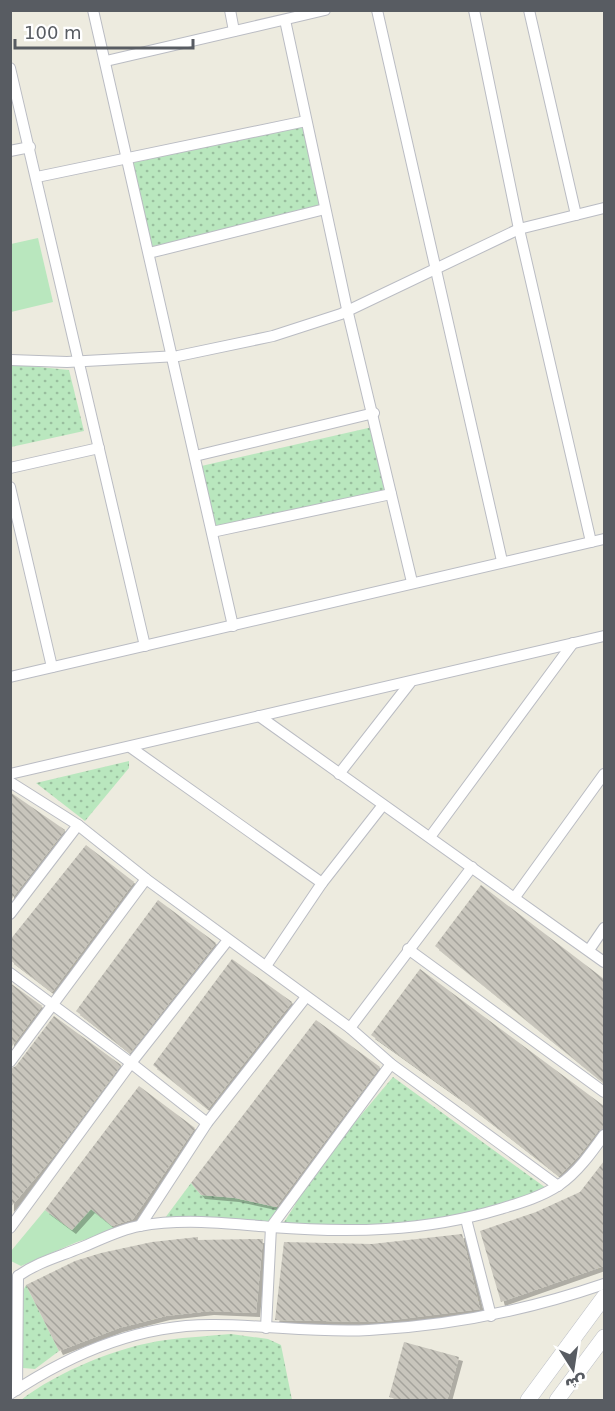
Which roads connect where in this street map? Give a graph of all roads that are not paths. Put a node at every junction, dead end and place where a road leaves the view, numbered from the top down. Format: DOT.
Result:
graph roads {
  1 [pos="93,10"];
  2 [pos="230,10"];
  3 [pos="325,10"];
  4 [pos="378,10"];
  5 [pos="474,10"];
  6 [pos="530,10"];
  7 [pos="285,20"];
  8 [pos="234,31"];
  9 [pos="106,61"];
  10 [pos="10,68"];
  11 [pos="306,121"];
  12 [pos="30,147"];
  13 [pos="10,151"];
  14 [pos="128,157"];
  15 [pos="37,177"];
  16 [pos="604,208"];
  17 [pos="325,209"];
  18 [pos="576,215"];
  19 [pos="519,229"];
  20 [pos="149,253"];
  21 [pos="436,268"];
  22 [pos="348,309"];
  23 [pos="172,355"];
  24 [pos="10,360"];
  25 [pos="79,361"];
  26 [pos="374,413"];
  27 [pos="99,448"];
  28 [pos="195,456"];
  29 [pos="10,468"];
  30 [pos="10,487"];
  31 [pos="391,494"];
  32 [pos="212,532"];
  33 [pos="604,539"];
  34 [pos="591,542"];
  35 [pos="502,561"];
  36 [pos="412,582"];
  37 [pos="233,626"];
  38 [pos="604,636"];
  39 [pos="573,643"];
  40 [pos="145,646"];
  41 [pos="52,668"];
  42 [pos="10,677"];
  43 [pos="410,683"];
  44 [pos="259,716"];
  45 [pos="130,747"];
  46 [pos="10,774"];
  47 [pos="339,774"];
  48 [pos="604,774"];
  49 [pos="10,782"];
  50 [pos="383,805"];
  51 [pos="78,825"];
  52 [pos="430,837"];
  53 [pos="472,867"];
  54 [pos="147,879"];
  55 [pos="322,883"];
  56 [pos="515,897"];
  57 [pos="10,914"];
  58 [pos="604,928"];
  59 [pos="228,940"];
  60 [pos="408,949"];
  61 [pos="589,950"];
  62 [pos="604,962"];
  63 [pos="266,966"];
  64 [pos="10,973"];
  65 [pos="306,997"];
  66 [pos="52,1006"];
  67 [pos="350,1028"];
  68 [pos="10,1062"];
  69 [pos="131,1063"];
  70 [pos="391,1064"];
  71 [pos="604,1092"];
  72 [pos="207,1123"];
  73 [pos="604,1135"];
  74 [pos="558,1186"];
  75 [pos="466,1219"];
  76 [pos="140,1226"];
  77 [pos="271,1227"];
  78 [pos="10,1228"];
  79 [pos="14,1273"];
  80 [pos="604,1284"];
  81 [pos="604,1297"];
  82 [pos="491,1316"];
  83 [pos="266,1328"];
  84 [pos="604,1337"];
  85 [pos="14,1391"];
  86 [pos="528,1401"];
  87 [pos="557,1401"];
  1 -- 9 [label="street"];
  2 -- 8 [label="street"];
  3 -- 7 [label="street"];
  4 -- 21 [label="street"];
  5 -- 19 [label="street"];
  6 -- 18 [label="street"];
  7 -- 8 [label="street"];
  7 -- 11 [label="street"];
  8 -- 9 [label="street"];
  9 -- 14 [label="street"];
  10 -- 12 [label="street"];
  11 -- 14 [label="street"];
  11 -- 17 [label="street"];
  12 -- 13 [label="street"];
  12 -- 15 [label="street"];
  14 -- 15 [label="street"];
  14 -- 20 [label="street"];
  15 -- 25 [label="street"];
  16 -- 18 [label="street"];
  17 -- 20 [label="street"];
  17 -- 22 [label="street"];
  18 -- 19 [label="street"];
  19 -- 21 [label="street"];
  19 -- 34 [label="street"];
  20 -- 23 [label="street"];
  21 -- 22 [label="street"];
  21 -- 35 [label="street"];
  22 -- 23 [label="street"];
  22 -- 26 [label="street"];
  23 -- 25 [label="street"];
  23 -- 28 [label="street"];
  24 -- 25 [label="street"];
  25 -- 27 [label="street"];
  26 -- 28 [label="street"];
  26 -- 31 [label="street"];
  27 -- 29 [label="street"];
  27 -- 40 [label="street"];
  28 -- 32 [label="street"];
  30 -- 41 [label="street"];
  31 -- 32 [label="street"];
  31 -- 36 [label="street"];
  32 -- 37 [label="street"];
  33 -- 34 [label="street"];
  34 -- 35 [label="street"];
  35 -- 36 [label="street"];
  36 -- 37 [label="street"];
  37 -- 40 [label="street"];
  38 -- 39 [label="street"];
  39 -- 43 [label="street"];
  39 -- 52 [label="street"];
  40 -- 41 [label="street"];
  41 -- 42 [label="street"];
  43 -- 44 [label="street"];
  43 -- 47 [label="street"];
  44 -- 45 [label="street"];
  44 -- 47 [label="street"];
  45 -- 46 [label="street"];
  45 -- 55 [label="street"];
  47 -- 50 [label="street"];
  48 -- 56 [label="street"];
  49 -- 51 [label="street"];
  50 -- 52 [label="street"];
  50 -- 55 [label="street"];
  51 -- 54 [label="street"];
  51 -- 57 [label="street"];
  52 -- 53 [label="street"];
  53 -- 56 [label="street"];
  53 -- 60 [label="street"];
  54 -- 59 [label="street"];
  54 -- 66 [label="street"];
  55 -- 63 [label="street"];
  56 -- 61 [label="street"];
  58 -- 61 [label="street"];
  59 -- 63 [label="street"];
  59 -- 69 [label="street"];
  60 -- 67 [label="street"];
  60 -- 71 [label="street"];
  61 -- 62 [label="street"];
  63 -- 65 [label="street"];
  64 -- 66 [label="street"];
  65 -- 67 [label="street"];
  65 -- 72 [label="street"];
  66 -- 68 [label="street"];
  66 -- 69 [label="street"];
  67 -- 70 [label="street"];
  69 -- 72 [label="street"];
  69 -- 78 [label="street"];
  70 -- 74 [label="street"];
  70 -- 77 [label="street"];
  72 -- 76 [label="street"];
  73 -- 74 [label="street"];
  74 -- 75 [label="street"];
  75 -- 77 [label="street"];
  75 -- 82 [label="street"];
  76 -- 77 [label="street"];
  76 -- 79 [label="street"];
  77 -- 83 [label="street"];
  79 -- 85 [label="street"];
  80 -- 82 [label="street"];
  81 -- 86 [label="street"];
  82 -- 83 [label="street"];
  83 -- 85 [label="street"];
  84 -- 87 [label="street"];
}
